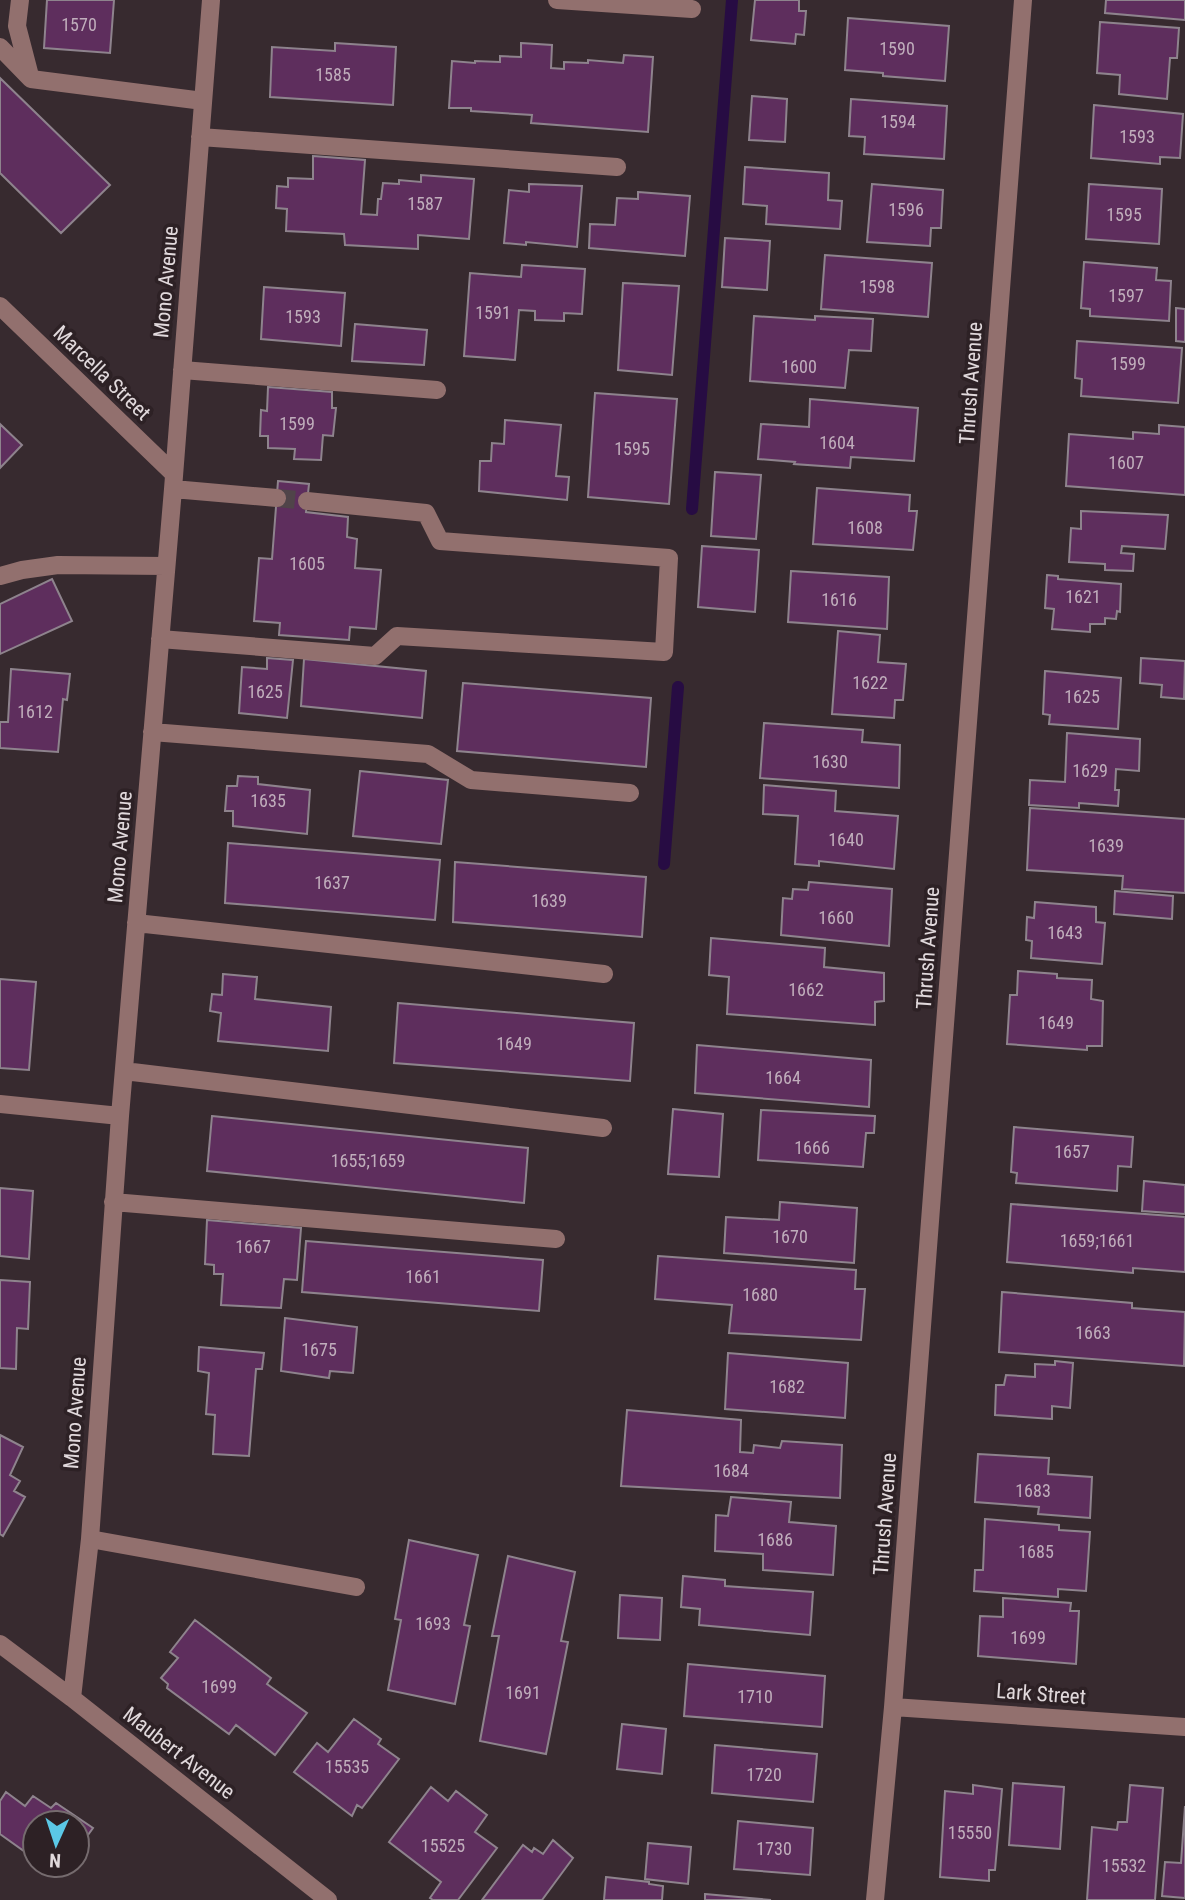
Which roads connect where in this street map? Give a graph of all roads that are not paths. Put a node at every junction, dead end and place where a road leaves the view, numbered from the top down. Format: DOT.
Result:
graph roads {
  1 [pos="20,0"];
  2 [pos="211,0"];
  3 [pos="557,0"];
  4 [pos="1023,0"];
  5 [pos="692,9"];
  6 [pos="0,47"];
  7 [pos="31,79"];
  8 [pos="203,101"];
  9 [pos="200,137"];
  10 [pos="617,167"];
  11 [pos="0,306"];
  12 [pos="182,370"];
  13 [pos="437,390"];
  14 [pos="173,481"];
  15 [pos="277,498"];
  16 [pos="307,501"];
  17 [pos="166,566"];
  18 [pos="0,576"];
  19 [pos="160,639"];
  20 [pos="152,732"];
  21 [pos="630,793"];
  22 [pos="136,923"];
  23 [pos="604,974"];
  24 [pos="124,1072"];
  25 [pos="0,1104"];
  26 [pos="120,1116"];
  27 [pos="603,1128"];
  28 [pos="113,1202"];
  29 [pos="556,1239"];
  30 [pos="90,1539"];
  31 [pos="356,1587"];
  32 [pos="0,1644"];
  33 [pos="72,1698"];
  34 [pos="893,1707"];
  35 [pos="1185,1727"];
  36 [pos="328,1900"];
  37 [pos="875,1900"];
  1 -- 7 [label="street"];
  2 -- 8 [label="street, Mono Avenue"];
  3 -- 5 [label="street"];
  4 -- 34 [label="street, Thrush Avenue"];
  6 -- 7 [label="street"];
  7 -- 8 [label="street"];
  8 -- 9 [label="street, Mono Avenue"];
  9 -- 10 [label="street"];
  9 -- 12 [label="street, Mono Avenue"];
  11 -- 14 [label="street, Marcella Street"];
  12 -- 13 [label="street"];
  12 -- 14 [label="street, Mono Avenue"];
  14 -- 15 [label="street"];
  14 -- 17 [label="street, Mono Avenue"];
  16 -- 19 [label="street"];
  17 -- 18 [label="street"];
  17 -- 19 [label="street, Mono Avenue"];
  19 -- 20 [label="street, Mono Avenue"];
  20 -- 21 [label="street"];
  20 -- 22 [label="street, Mono Avenue"];
  22 -- 23 [label="street"];
  22 -- 24 [label="street, Mono Avenue"];
  24 -- 26 [label="street, Mono Avenue"];
  24 -- 27 [label="street"];
  25 -- 26 [label="street"];
  26 -- 28 [label="street, Mono Avenue"];
  28 -- 29 [label="street"];
  28 -- 30 [label="street, Mono Avenue"];
  30 -- 31 [label="street"];
  30 -- 33 [label="street, Mono Avenue"];
  32 -- 33 [label="street, Maubert Avenue"];
  33 -- 36 [label="street, Maubert Avenue"];
  34 -- 35 [label="street, Lark Street"];
  34 -- 37 [label="street, Thrush Avenue"];
}
